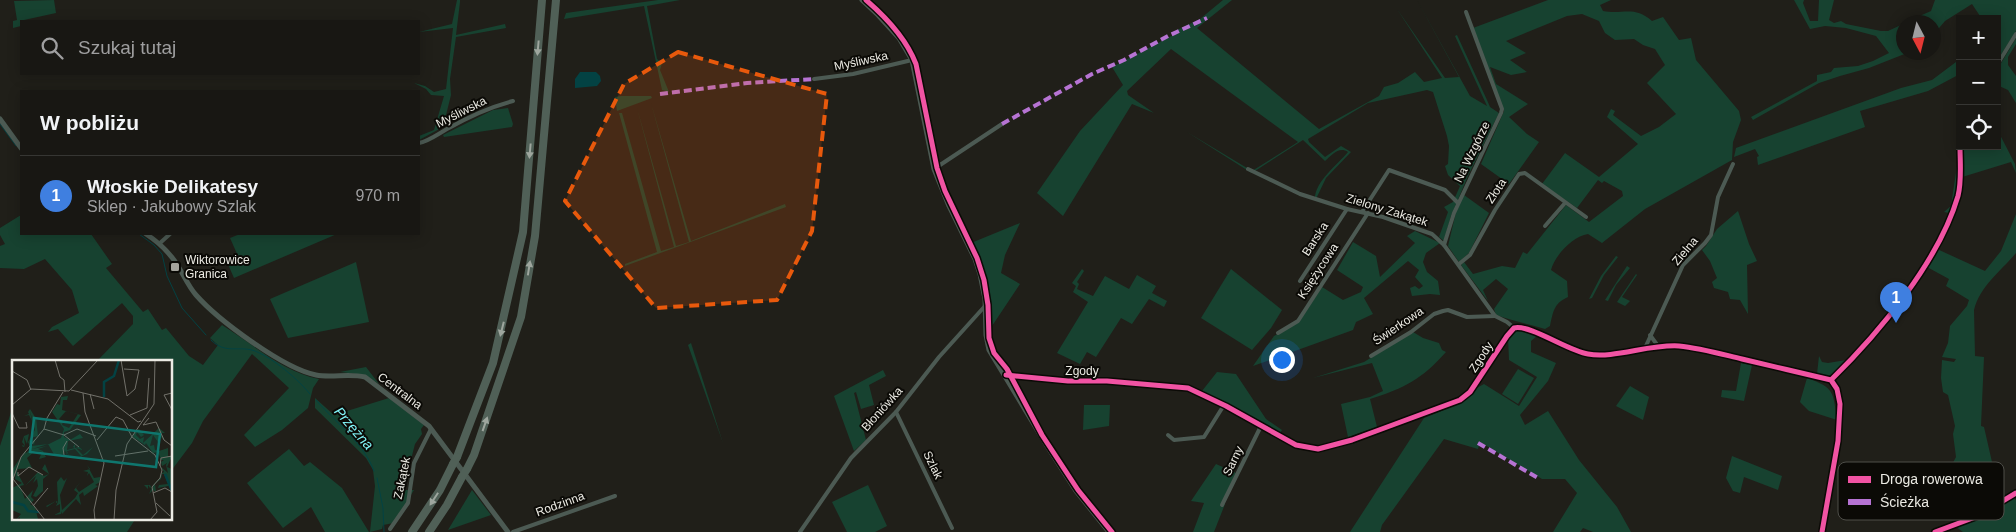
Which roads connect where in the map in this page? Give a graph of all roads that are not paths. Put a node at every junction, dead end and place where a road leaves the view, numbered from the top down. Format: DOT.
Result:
graph roads {
  1 [pos="542,0"];
  2 [pos="556,0"];
  3 [pos="862,0"];
  4 [pos="1466,12"];
  5 [pos="2016,34"];
  6 [pos="912,60"];
  7 [pos="2000,60"];
  8 [pos="814,79"];
  9 [pos="513,101"];
  10 [pos="0,119"];
  11 [pos="1002,124"];
  12 [pos="420,143"];
  13 [pos="20,147"];
  14 [pos="1960,150"];
  15 [pos="1733,164"];
  16 [pos="934,169"];
  17 [pos="1248,169"];
  18 [pos="1458,203"];
  19 [pos="1565,204"];
  20 [pos="1347,209"];
  21 [pos="1362,212"];
  22 [pos="1368,213"];
  23 [pos="1586,217"];
  24 [pos="1545,226"];
  25 [pos="148,235"];
  26 [pos="169,235"];
  27 [pos="160,243"];
  28 [pos="1444,245"];
  29 [pos="1459,264"];
  30 [pos="1300,281"];
  31 [pos="986,304"];
  32 [pos="1495,316"];
  33 [pos="1514,328"];
  34 [pos="1278,333"];
  35 [pos="1650,335"];
  36 [pos="1658,346"];
  37 [pos="1644,348"];
  38 [pos="1370,356"];
  39 [pos="1006,375"];
  40 [pos="1831,380"];
  41 [pos="1224,405"];
  42 [pos="896,412"];
  43 [pos="1261,426"];
  44 [pos="431,429"];
  45 [pos="1168,435"];
  46 [pos="615,496"];
  47 [pos="1222,506"];
  48 [pos="952,528"];
  49 [pos="390,529"];
  50 [pos="412,532"];
  51 [pos="429,532"];
  52 [pos="508,532"];
  53 [pos="513,532"];
  54 [pos="800,532"];
  55 [pos="1109,532"];
  56 [pos="1822,532"];
  1 -- 50 [label="highway, one-way, bridge"];
  51 -- 2 [label="highway, one-way, bridge"];
  3 -- 6 [label="street"];
  4 -- 18 [label="street, Na Wzgórze"];
  5 -- 7 [label="street"];
  6 -- 8 [label="street, Myśliwska"];
  6 -- 16 [label="street"];
  9 -- 12 [label="street, Myśliwska"];
  10 -- 13 [label="street"];
  11 -- 16 [label="street"];
  14 -- 40 [label="street"];
  15 -- 35 [label="street, Zielna"];
  16 -- 31 [label="street"];
  17 -- 20 [label="street, Zielony Zakątek"];
  18 -- 21 [label="street"];
  18 -- 28 [label="street, Na Wzgórze"];
  19 -- 23 [label="street, Złota"];
  19 -- 24 [label="street"];
  19 -- 29 [label="street, Złota"];
  20 -- 21 [label="street, Zielony Zakątek"];
  20 -- 30 [label="street, Barska"];
  21 -- 22 [label="street, Zielony Zakątek"];
  22 -- 28 [label="street, Zielony Zakątek"];
  22 -- 34 [label="street, Księżycowa"];
  25 -- 27 [label="street, Centralna"];
  26 -- 27 [label="street"];
  27 -- 44 [label="street, Centralna"];
  28 -- 29 [label="street, Zielony Zakątek"];
  29 -- 32 [label="street, Zielony Zakątek"];
  31 -- 39 [label="street"];
  31 -- 42 [label="street, Błoniówka"];
  32 -- 33 [label="street, Zielony Zakątek"];
  32 -- 38 [label="street, Świerkowa"];
  33 -- 37 [label="street"];
  33 -- 43 [label="street, Zgody"];
  35 -- 36 [label="street"];
  35 -- 37 [label="street, Zielna"];
  36 -- 37 [label="street"];
  36 -- 40 [label="street"];
  39 -- 41 [label="street, Zgody"];
  39 -- 55 [label="street"];
  40 -- 56 [label="street"];
  41 -- 43 [label="street, Zgody"];
  41 -- 45 [label="street"];
  42 -- 48 [label="street, Szlak"];
  42 -- 54 [label="street, Błoniówka"];
  43 -- 47 [label="street, Sarny"];
  44 -- 49 [label="street, Zakątek"];
  44 -- 52 [label="street, Centralna"];
  46 -- 53 [label="street, Rodzinna"];
}
